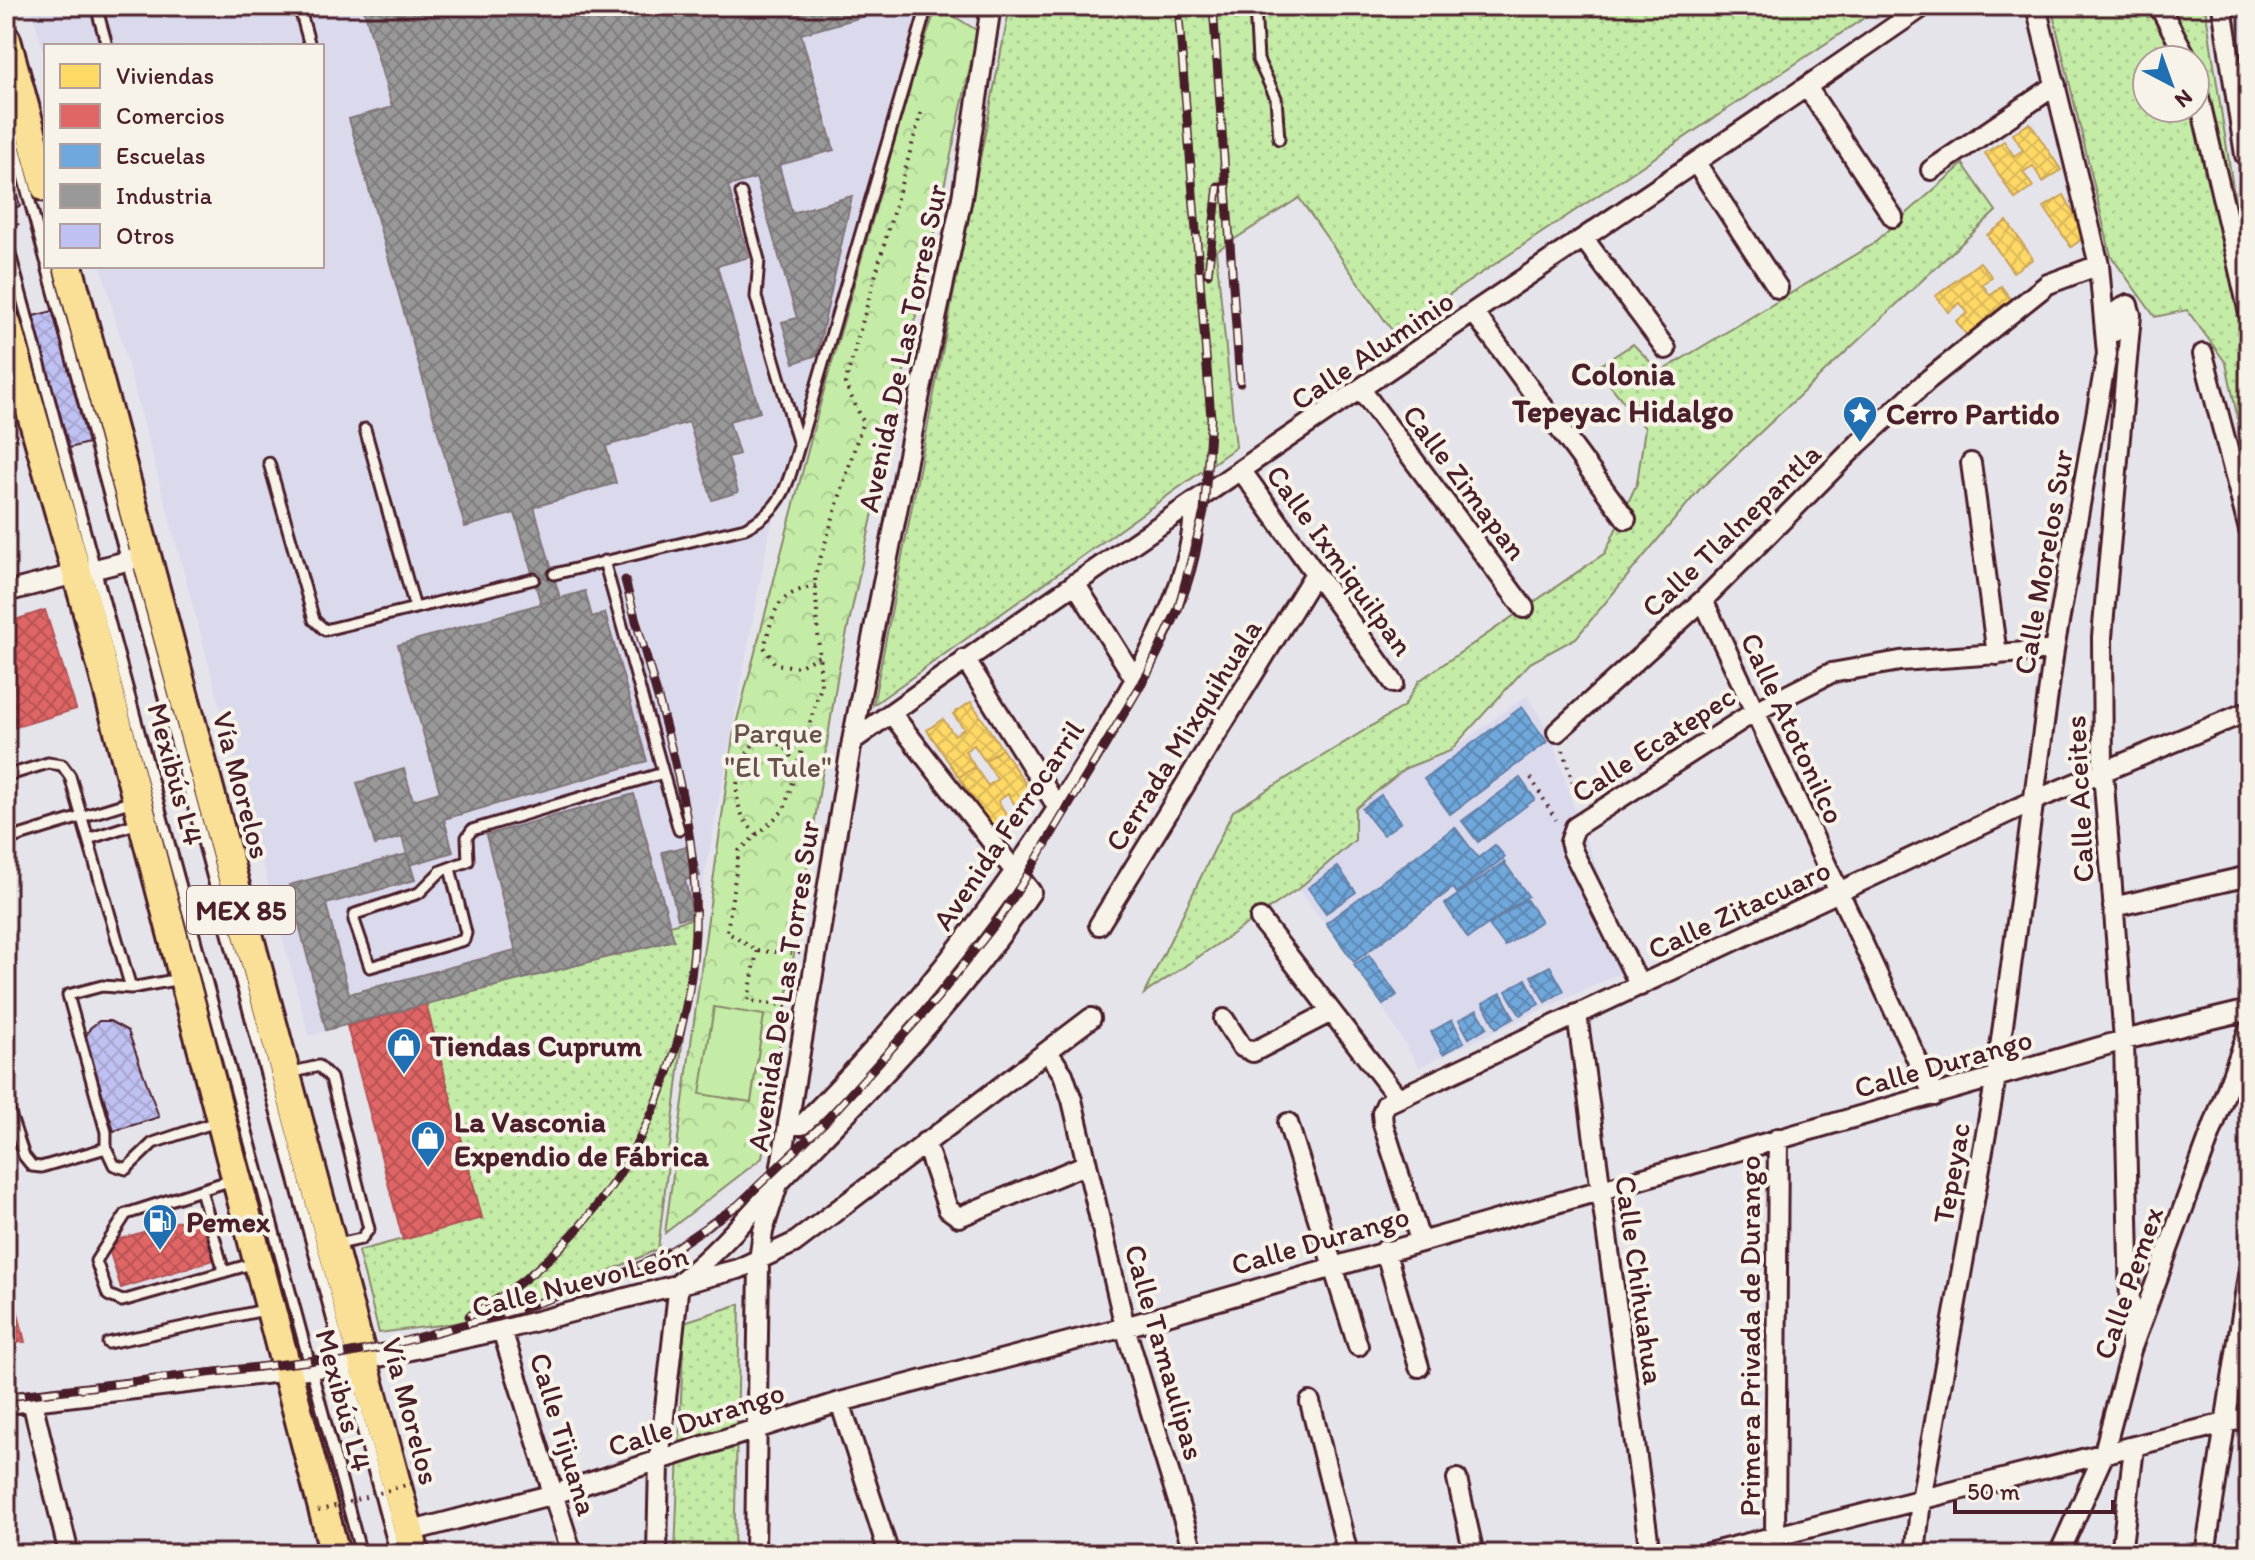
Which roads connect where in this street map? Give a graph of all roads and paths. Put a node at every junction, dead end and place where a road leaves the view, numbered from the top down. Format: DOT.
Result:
graph roads {
  1 [pos="96,6"];
  2 [pos="299,6"];
  3 [pos="927,6"];
  4 [pos="991,6"];
  5 [pos="1255,6"];
  6 [pos="1924,6"];
  7 [pos="2036,6"];
  8 [pos="2159,6"];
  9 [pos="2222,6"];
  10 [pos="6,40"];
  11 [pos="106,44"];
  12 [pos="309,44"];
  13 [pos="2179,44"];
  14 [pos="2056,85"];
  15 [pos="1807,87"];
  16 [pos="6,113"];
  17 [pos="921,113"];
  18 [pos="2205,124"];
  19 [pos="1279,139"];
  20 [pos="2245,155"];
  21 [pos="1696,163"];
  22 [pos="1931,170"];
  23 [pos="44,180"];
  24 [pos="741,193"];
  25 [pos="1893,217"];
  26 [pos="6,239"];
  27 [pos="1584,239"];
  28 [pos="44,253"];
  29 [pos="2099,265"];
  30 [pos="48,268"];
  31 [pos="68,268"];
  32 [pos="1778,288"];
  33 [pos="2249,313"];
  34 [pos="1475,314"];
  35 [pos="6,323"];
  36 [pos="1666,349"];
  37 [pos="2107,354"];
  38 [pos="2203,354"];
  39 [pos="1362,391"];
  40 [pos="365,429"];
  41 [pos="799,446"];
  42 [pos="269,463"];
  43 [pos="1971,463"];
  44 [pos="1241,470"];
  45 [pos="1194,503"];
  46 [pos="1626,519"];
  47 [pos="2249,530"];
  48 [pos="136,558"];
  49 [pos="604,561"];
  50 [pos="86,572"];
  51 [pos="554,574"];
  52 [pos="1314,575"];
  53 [pos="534,579"];
  54 [pos="1075,583"];
  55 [pos="816,586"];
  56 [pos="6,592"];
  57 [pos="1703,600"];
  58 [pos="415,608"];
  59 [pos="1524,608"];
  60 [pos="2054,650"];
  61 [pos="1997,655"];
  62 [pos="819,656"];
  63 [pos="965,659"];
  64 [pos="1135,679"];
  65 [pos="1394,683"];
  66 [pos="2249,711"];
  67 [pos="1754,712"];
  68 [pos="891,713"];
  69 [pos="1557,732"];
  70 [pos="852,741"];
  71 [pos="797,767"];
  72 [pos="2103,772"];
  73 [pos="663,773"];
  74 [pos="6,776"];
  75 [pos="1531,778"];
  76 [pos="2035,800"];
  77 [pos="1058,808"];
  78 [pos="139,811"];
  79 [pos="82,818"];
  80 [pos="1584,820"];
  81 [pos="679,830"];
  82 [pos="757,834"];
  83 [pos="88,839"];
  84 [pos="6,840"];
  85 [pos="1570,842"];
  86 [pos="450,868"];
  87 [pos="1016,874"];
  88 [pos="2240,878"];
  89 [pos="1839,894"];
  90 [pos="2113,907"];
  91 [pos="1260,919"];
  92 [pos="1099,925"];
  93 [pos="757,951"];
  94 [pos="815,955"];
  95 [pos="183,978"];
  96 [pos="1640,986"];
  97 [pos="131,988"];
  98 [pos="808,1009"];
  99 [pos="2249,1010"];
  100 [pos="1331,1012"];
  101 [pos="1577,1014"];
  102 [pos="1091,1018"];
  103 [pos="1224,1019"];
  104 [pos="2249,1029"];
  105 [pos="2124,1040"];
  106 [pos="1048,1052"];
  107 [pos="286,1074"];
  108 [pos="1996,1077"];
  109 [pos="1934,1096"];
  110 [pos="1398,1098"];
  111 [pos="6,1102"];
  112 [pos="223,1120"];
  113 [pos="1288,1123"];
  114 [pos="788,1124"];
  115 [pos="1778,1138"];
  116 [pos="925,1142"];
  117 [pos="106,1148"];
  118 [pos="1087,1164"];
  119 [pos="238,1178"];
  120 [pos="778,1184"];
  121 [pos="1599,1188"];
  122 [pos="201,1190"];
  123 [pos="1420,1240"];
  124 [pos="333,1245"];
  125 [pos="1385,1250"];
  126 [pos="759,1261"];
  127 [pos="260,1262"];
  128 [pos="1331,1265"];
  129 [pos="2249,1269"];
  130 [pos="224,1272"];
  131 [pos="679,1283"];
  132 [pos="272,1308"];
  133 [pos="1125,1327"];
  134 [pos="502,1330"];
  135 [pos="108,1343"];
  136 [pos="1358,1346"];
  137 [pos="2131,1350"];
  138 [pos="352,1364"];
  139 [pos="1419,1367"];
  140 [pos="299,1372"];
  141 [pos="32,1401"];
  142 [pos="840,1402"];
  143 [pos="1310,1402"];
  144 [pos="6,1404"];
  145 [pos="2249,1417"];
  146 [pos="2225,1425"];
  147 [pos="758,1430"];
  148 [pos="2134,1448"];
  149 [pos="2103,1456"];
  150 [pos="419,1461"];
  151 [pos="659,1461"];
  152 [pos="1457,1479"];
  153 [pos="423,1481"];
  154 [pos="413,1483"];
  155 [pos="554,1494"];
  156 [pos="1921,1500"];
  157 [pos="318,1511"];
  158 [pos="1775,1535"];
  159 [pos="406,1547"];
  160 [pos="69,1554"];
  161 [pos="335,1554"];
  162 [pos="361,1554"];
  163 [pos="572,1554"];
  164 [pos="657,1554"];
  165 [pos="755,1554"];
  166 [pos="889,1554"];
  167 [pos="1194,1554"];
  168 [pos="1348,1554"];
  169 [pos="1474,1554"];
  170 [pos="1650,1554"];
  171 [pos="1705,1554"];
  172 [pos="1915,1554"];
  173 [pos="2059,1554"];
  174 [pos="2121,1554"];
  175 [pos="2205,1554"];
  1 -- 11 [label="lane"];
  2 -- 12 [label="lane"];
  3 -- 41 [label="lane"];
  4 -- 70 [label="street, Avenida De Las Torres Sur"];
  5 -- 19 [label="lane"];
  6 -- 15 [label="street, Calle Aluminio"];
  7 -- 14 [label="street, Calle Morelos Sur"];
  8 -- 13 [label="street"];
  9 -- 20 [label="street"];
  10 -- 23 [label="main road"];
  14 -- 22 [label="street"];
  14 -- 29 [label="street, Calle Morelos Sur"];
  15 -- 21 [label="street, Calle Aluminio"];
  15 -- 25 [label="street"];
  16 -- 28 [label="lane, Mexibús L4"];
  17 -- 55 [label="path"];
  18 -- 33 [label="street"];
  21 -- 27 [label="street, Calle Aluminio"];
  21 -- 32 [label="street"];
  24 -- 41 [label="lane"];
  26 -- 50 [label="lane, Mexibús L4"];
  27 -- 34 [label="street, Calle Aluminio"];
  27 -- 36 [label="street"];
  29 -- 37 [label="street, Calle Morelos Sur"];
  29 -- 57 [label="street, Calle Tlalnepantla"];
  30 -- 48 [label="lane, Mexibús L4"];
  31 -- 48 [label="main road, Vía Morelos / MEX 85"];
  34 -- 39 [label="street, Calle Aluminio"];
  34 -- 46 [label="street"];
  35 -- 50 [label="main road, MEX 85"];
  37 -- 60 [label="street, Calle Morelos Sur"];
  37 -- 72 [label="street, Calle Aceites"];
  38 -- 47 [label="street"];
  39 -- 44 [label="street, Calle Aluminio"];
  39 -- 59 [label="street, Calle Zimapan"];
  40 -- 58 [label="lane"];
  41 -- 49 [label="lane"];
  42 -- 58 [label="lane"];
  43 -- 61 [label="street"];
  44 -- 45 [label="street, Calle Aluminio"];
  44 -- 52 [label="street, Calle Ixmiquilpan"];
  45 -- 54 [label="street, Calle Aluminio"];
  45 -- 64 [label="street, Avenida Ferrocarril"];
  48 -- 50 [label="street"];
  48 -- 107 [label="main road, Vía Morelos / MEX 85"];
  48 -- 138 [label="lane, Mexibús L4"];
  49 -- 51 [label="lane"];
  49 -- 73 [label="lane"];
  50 -- 56 [label="street"];
  50 -- 78 [label="main road, MEX 85"];
  50 -- 140 [label="lane, Mexibús L4"];
  52 -- 65 [label="street, Calle Ixmiquilpan"];
  52 -- 92 [label="street, Cerrada Mixquihuala"];
  53 -- 58 [label="lane"];
  54 -- 63 [label="street, Calle Aluminio"];
  54 -- 64 [label="street"];
  55 -- 62 [label="path"];
  55 -- 62 [label="path"];
  57 -- 67 [label="street, Calle Atotonilco"];
  57 -- 69 [label="street, Calle Tlalnepantla"];
  60 -- 61 [label="street, Calle Ecatepec"];
  60 -- 76 [label="street, Calle Morelos Sur"];
  61 -- 67 [label="street, Calle Ecatepec"];
  62 -- 71 [label="path"];
  63 -- 68 [label="street, Calle Aluminio"];
  63 -- 77 [label="street"];
  64 -- 77 [label="street, Avenida Ferrocarril"];
  66 -- 72 [label="street, Calle Zitacuaro"];
  67 -- 80 [label="street, Calle Ecatepec"];
  67 -- 89 [label="street, Calle Atotonilco"];
  68 -- 70 [label="street, Calle Aluminio"];
  68 -- 87 [label="street"];
  69 -- 80 [label="path"];
  70 -- 94 [label="street, Avenida De Las Torres Sur"];
  71 -- 82 [label="path"];
  71 -- 82 [label="path"];
  72 -- 76 [label="street, Calle Zitacuaro"];
  72 -- 90 [label="street, Calle Aceites"];
  73 -- 81 [label="lane"];
  73 -- 86 [label="lane"];
  74 -- 79 [label="lane"];
  75 -- 85 [label="path"];
  76 -- 89 [label="street, Calle Zitacuaro"];
  76 -- 108 [label="street, Tepeyac"];
  77 -- 87 [label="street, Avenida Ferrocarril"];
  78 -- 79 [label="lane"];
  78 -- 83 [label="lane"];
  78 -- 95 [label="main road, MEX 85"];
  79 -- 83 [label="lane"];
  79 -- 84 [label="lane"];
  80 -- 85 [label="street, Calle Ecatepec"];
  82 -- 93 [label="path"];
  83 -- 97 [label="lane"];
  85 -- 96 [label="street"];
  86 -- 86 [label="lane"];
  87 -- 114 [label="street, Avenida Ferrocarril"];
  87 -- 120 [label="street, Avenida Ferrocarril"];
  88 -- 90 [label="street"];
  89 -- 96 [label="street, Calle Zitacuaro"];
  89 -- 109 [label="street, Calle Atotonilco"];
  90 -- 105 [label="street, Calle Aceites"];
  91 -- 100 [label="street"];
  93 -- 94 [label="path"];
  93 -- 98 [label="path"];
  94 -- 98 [label="street, Avenida De Las Torres Sur"];
  95 -- 97 [label="lane"];
  95 -- 112 [label="main road, MEX 85"];
  96 -- 101 [label="street, Calle Zitacuaro"];
  97 -- 117 [label="lane"];
  98 -- 114 [label="street, Avenida De Las Torres Sur"];
  99 -- 105 [label="street, Calle Durango"];
  100 -- 103 [label="street"];
  100 -- 110 [label="street"];
  101 -- 110 [label="street, Calle Zitacuaro"];
  101 -- 121 [label="street, Calle Chihuahua"];
  102 -- 106 [label="street, Calle Nuevo León"];
  104 -- 137 [label="street, Calle Pemex"];
  105 -- 108 [label="street, Calle Durango"];
  105 -- 137 [label="street, Calle Aceites"];
  106 -- 116 [label="street, Calle Nuevo León"];
  106 -- 118 [label="street, Calle Tamaulipas"];
  107 -- 124 [label="main road, Vía Morelos / MEX 85"];
  107 -- 124 [label="lane"];
  108 -- 109 [label="street, Calle Durango"];
  108 -- 156 [label="street, Tepeyac"];
  109 -- 115 [label="street, Calle Durango"];
  110 -- 123 [label="street"];
  111 -- 117 [label="lane"];
  112 -- 117 [label="lane"];
  112 -- 119 [label="main road, MEX 85"];
  113 -- 128 [label="street"];
  114 -- 120 [label="street, Avenida De Las Torres Sur"];
  115 -- 121 [label="street, Calle Durango"];
  115 -- 158 [label="street, Primera Privada de Durango"];
  116 -- 118 [label="street"];
  116 -- 126 [label="street, Calle Nuevo León"];
  118 -- 133 [label="street, Calle Tamaulipas"];
  119 -- 122 [label="lane"];
  119 -- 127 [label="main road, MEX 85"];
  120 -- 126 [label="street, Avenida De Las Torres Sur"];
  120 -- 131 [label="street, Avenida Ferrocarril"];
  121 -- 123 [label="street, Calle Durango"];
  121 -- 170 [label="street, Calle Chihuahua"];
  122 -- 130 [label="lane"];
  122 -- 130 [label="lane"];
  123 -- 125 [label="street, Calle Durango"];
  124 -- 138 [label="main road, Vía Morelos / MEX 85"];
  125 -- 128 [label="street, Calle Durango"];
  125 -- 139 [label="street"];
  126 -- 131 [label="street, Calle Nuevo León"];
  126 -- 147 [label="street, Avenida De Las Torres Sur"];
  127 -- 130 [label="lane"];
  127 -- 132 [label="main road, MEX 85"];
  128 -- 133 [label="street, Calle Durango"];
  128 -- 136 [label="street"];
  129 -- 146 [label="street"];
  131 -- 134 [label="street, Calle Nuevo León"];
  131 -- 151 [label="street"];
  132 -- 135 [label="lane"];
  132 -- 140 [label="main road, MEX 85"];
  133 -- 142 [label="street, Calle Durango"];
  133 -- 167 [label="street, Calle Tamaulipas"];
  134 -- 138 [label="street, Calle Nuevo León"];
  134 -- 155 [label="street, Calle Tijuana"];
  137 -- 149 [label="street, Calle Pemex"];
  138 -- 140 [label="street, Calle Nuevo León"];
  138 -- 159 [label="main road, Vía Morelos / MEX 85"];
  140 -- 141 [label="street, Calle Nuevo León"];
  140 -- 161 [label="main road, MEX 85"];
  140 -- 162 [label="lane, Mexibús L4"];
  141 -- 144 [label="street, Calle Nuevo León"];
  141 -- 160 [label="street"];
  142 -- 147 [label="street, Calle Durango"];
  142 -- 166 [label="street"];
  143 -- 168 [label="street"];
  145 -- 146 [label="street"];
  146 -- 148 [label="street"];
  146 -- 175 [label="street"];
  147 -- 151 [label="street, Calle Durango"];
  147 -- 165 [label="street, Avenida De Las Torres Sur"];
  148 -- 149 [label="street"];
  148 -- 174 [label="street"];
  149 -- 156 [label="street"];
  149 -- 173 [label="street, Calle Pemex"];
  150 -- 153 [label="path"];
  151 -- 155 [label="street, Calle Durango"];
  151 -- 164 [label="street"];
  152 -- 169 [label="street"];
  154 -- 157 [label="path, bridge"];
  155 -- 159 [label="street, Calle Durango"];
  155 -- 163 [label="street, Calle Tijuana"];
  156 -- 158 [label="street"];
  156 -- 172 [label="street, Tepeyac"];
  158 -- 171 [label="street"];
}
